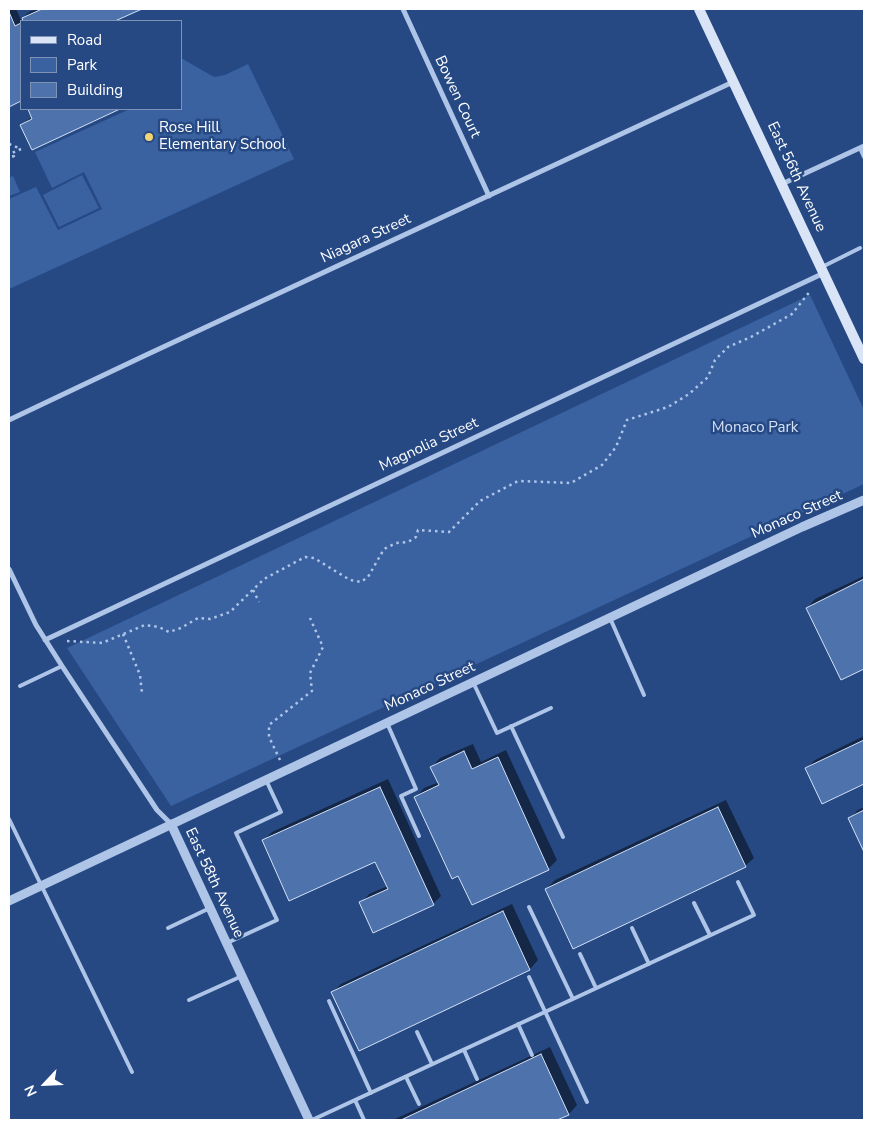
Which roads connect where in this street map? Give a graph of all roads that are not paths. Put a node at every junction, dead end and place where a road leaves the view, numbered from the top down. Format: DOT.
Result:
graph roads {
  1 [pos="403,9"];
  2 [pos="699,9"];
  3 [pos="734,82"];
  4 [pos="862,147"];
  5 [pos="864,157"];
  6 [pos="782,184"];
  7 [pos="489,196"];
  8 [pos="860,248"];
  9 [pos="823,270"];
  10 [pos="864,359"];
  11 [pos="9,420"];
  12 [pos="864,500"];
  13 [pos="9,569"];
  14 [pos="15,582"];
  15 [pos="9,585"];
  16 [pos="610,618"];
  17 [pos="45,640"];
  18 [pos="62,666"];
  19 [pos="473,682"];
  20 [pos="20,686"];
  21 [pos="644,695"];
  22 [pos="550,708"];
  23 [pos="387,723"];
  24 [pos="511,726"];
  25 [pos="266,780"];
  26 [pos="9,819"];
  27 [pos="171,824"];
  28 [pos="418,836"];
  29 [pos="563,837"];
  30 [pos="738,882"];
  31 [pos="41,886"];
  32 [pos="9,901"];
  33 [pos="694,903"];
  34 [pos="529,907"];
  35 [pos="210,908"];
  36 [pos="168,928"];
  37 [pos="632,928"];
  38 [pos="710,935"];
  39 [pos="227,943"];
  40 [pos="580,954"];
  41 [pos="649,964"];
  42 [pos="242,976"];
  43 [pos="529,977"];
  44 [pos="596,988"];
  45 [pos="572,999"];
  46 [pos="189,1000"];
  47 [pos="329,1001"];
  48 [pos="545,1012"];
  49 [pos="518,1024"];
  50 [pos="417,1032"];
  51 [pos="464,1050"];
  52 [pos="532,1055"];
  53 [pos="432,1064"];
  54 [pos="132,1072"];
  55 [pos="406,1077"];
  56 [pos="477,1079"];
  57 [pos="371,1093"];
  58 [pos="355,1100"];
  59 [pos="587,1102"];
  60 [pos="419,1104"];
  61 [pos="310,1120"];
  62 [pos="364,1120"];
  1 -- 7 [label="street, Bowen Court"];
  2 -- 3 [label="main road, East 56th Avenue"];
  3 -- 6 [label="main road, East 56th Avenue"];
  3 -- 7 [label="street, Niagara Street"];
  4 -- 5 [label="lane"];
  4 -- 6 [label="street"];
  6 -- 9 [label="main road, East 56th Avenue"];
  7 -- 11 [label="street, Niagara Street"];
  8 -- 9 [label="lane"];
  9 -- 10 [label="main road, East 56th Avenue"];
  9 -- 17 [label="street, Magnolia Street"];
  12 -- 16 [label="street, Monaco Street"];
  13 -- 14 [label="street, East 58th Avenue"];
  14 -- 15 [label="street"];
  14 -- 17 [label="street, East 58th Avenue"];
  16 -- 19 [label="street, Monaco Street"];
  16 -- 21 [label="lane"];
  17 -- 18 [label="street, East 58th Avenue"];
  18 -- 20 [label="lane"];
  18 -- 27 [label="street, East 58th Avenue"];
  19 -- 23 [label="street, Monaco Street"];
  19 -- 24 [label="lane"];
  22 -- 24 [label="lane"];
  23 -- 25 [label="street, Monaco Street"];
  23 -- 28 [label="lane"];
  24 -- 29 [label="lane"];
  25 -- 27 [label="street, Monaco Street"];
  25 -- 39 [label="lane"];
  26 -- 31 [label="lane"];
  27 -- 31 [label="street, Monaco Street"];
  27 -- 35 [label="street, East 58th Avenue"];
  30 -- 38 [label="lane"];
  31 -- 32 [label="street, Monaco Street"];
  31 -- 54 [label="lane"];
  33 -- 38 [label="lane"];
  34 -- 45 [label="lane"];
  35 -- 36 [label="lane"];
  35 -- 39 [label="street, East 58th Avenue"];
  37 -- 41 [label="lane"];
  38 -- 41 [label="lane"];
  39 -- 42 [label="street, East 58th Avenue"];
  40 -- 44 [label="lane"];
  41 -- 44 [label="lane"];
  42 -- 46 [label="lane"];
  42 -- 61 [label="street, East 58th Avenue"];
  43 -- 48 [label="lane"];
  44 -- 45 [label="lane"];
  45 -- 48 [label="lane"];
  47 -- 57 [label="lane"];
  48 -- 49 [label="lane"];
  48 -- 59 [label="lane"];
  49 -- 51 [label="lane"];
  49 -- 52 [label="lane"];
  50 -- 53 [label="lane"];
  51 -- 53 [label="lane"];
  51 -- 56 [label="lane"];
  53 -- 55 [label="lane"];
  55 -- 57 [label="lane"];
  55 -- 60 [label="lane"];
  57 -- 58 [label="lane"];
  58 -- 61 [label="lane"];
  58 -- 62 [label="lane"];
}
